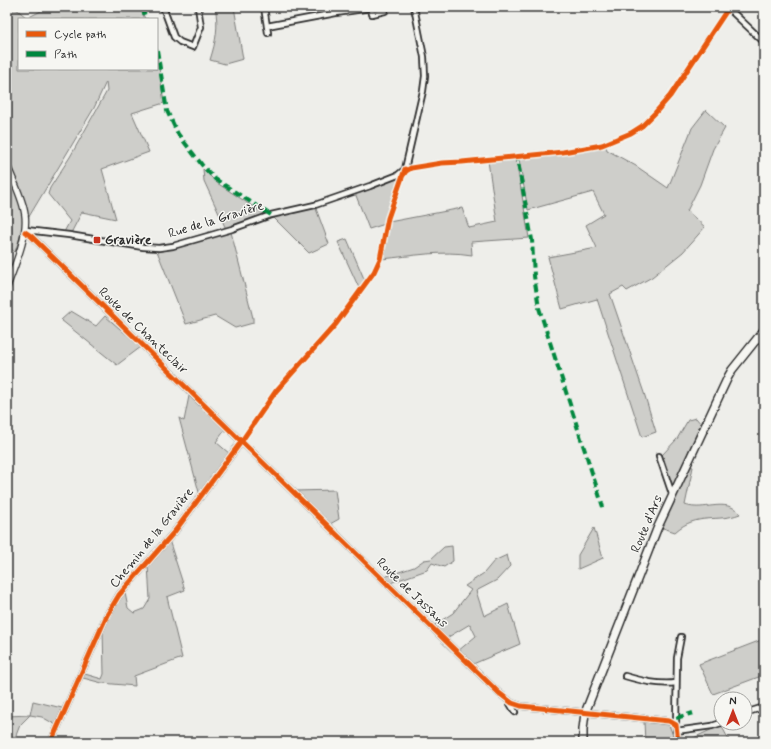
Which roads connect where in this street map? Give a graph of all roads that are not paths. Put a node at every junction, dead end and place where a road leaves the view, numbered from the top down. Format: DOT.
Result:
graph roads {
  1 [pos="163,7"];
  2 [pos="198,7"];
  3 [pos="264,7"];
  4 [pos="335,7"];
  5 [pos="384,7"];
  6 [pos="414,7"];
  7 [pos="727,7"];
  8 [pos="371,8"];
  9 [pos="336,13"];
  10 [pos="267,26"];
  11 [pos="268,34"];
  12 [pos="764,42"];
  13 [pos="7,165"];
  14 [pos="25,231"];
  15 [pos="7,287"];
  16 [pos="764,330"];
  17 [pos="243,444"];
  18 [pos="659,456"];
  19 [pos="672,494"];
  20 [pos="681,637"];
  21 [pos="625,676"];
  22 [pos="676,683"];
  23 [pos="507,699"];
  24 [pos="764,707"];
  25 [pos="753,710"];
  26 [pos="515,712"];
  27 [pos="585,713"];
  28 [pos="676,725"];
  29 [pos="713,726"];
  30 [pos="676,731"];
  31 [pos="51,742"];
  32 [pos="583,742"];
  33 [pos="678,742"];
  1 -- 2 [label="street"];
  3 -- 10 [label="street"];
  4 -- 9 [label="street"];
  5 -- 8 [label="street"];
  6 -- 14 [label="street, Rue de la Gravière"];
  7 -- 12 [label="street"];
  8 -- 9 [label="street"];
  9 -- 10 [label="street"];
  10 -- 11 [label="street"];
  13 -- 14 [label="street"];
  14 -- 15 [label="street"];
  14 -- 17 [label="street, Route de Chanteclair"];
  16 -- 19 [label="main road, Route d'Ars"];
  17 -- 23 [label="street, Route de Jassans"];
  17 -- 31 [label="street, Chemin de la Gravière"];
  18 -- 19 [label="street"];
  19 -- 27 [label="main road, Route d'Ars"];
  20 -- 22 [label="street"];
  21 -- 22 [label="street"];
  22 -- 28 [label="street"];
  23 -- 26 [label="street"];
  23 -- 27 [label="street, Route de Jassans"];
  24 -- 25 [label="street"];
  27 -- 28 [label="street, Route de Jassans"];
  27 -- 32 [label="main road, Route d'Ars"];
  28 -- 30 [label="street"];
  29 -- 30 [label="street"];
  30 -- 33 [label="street"];
}
